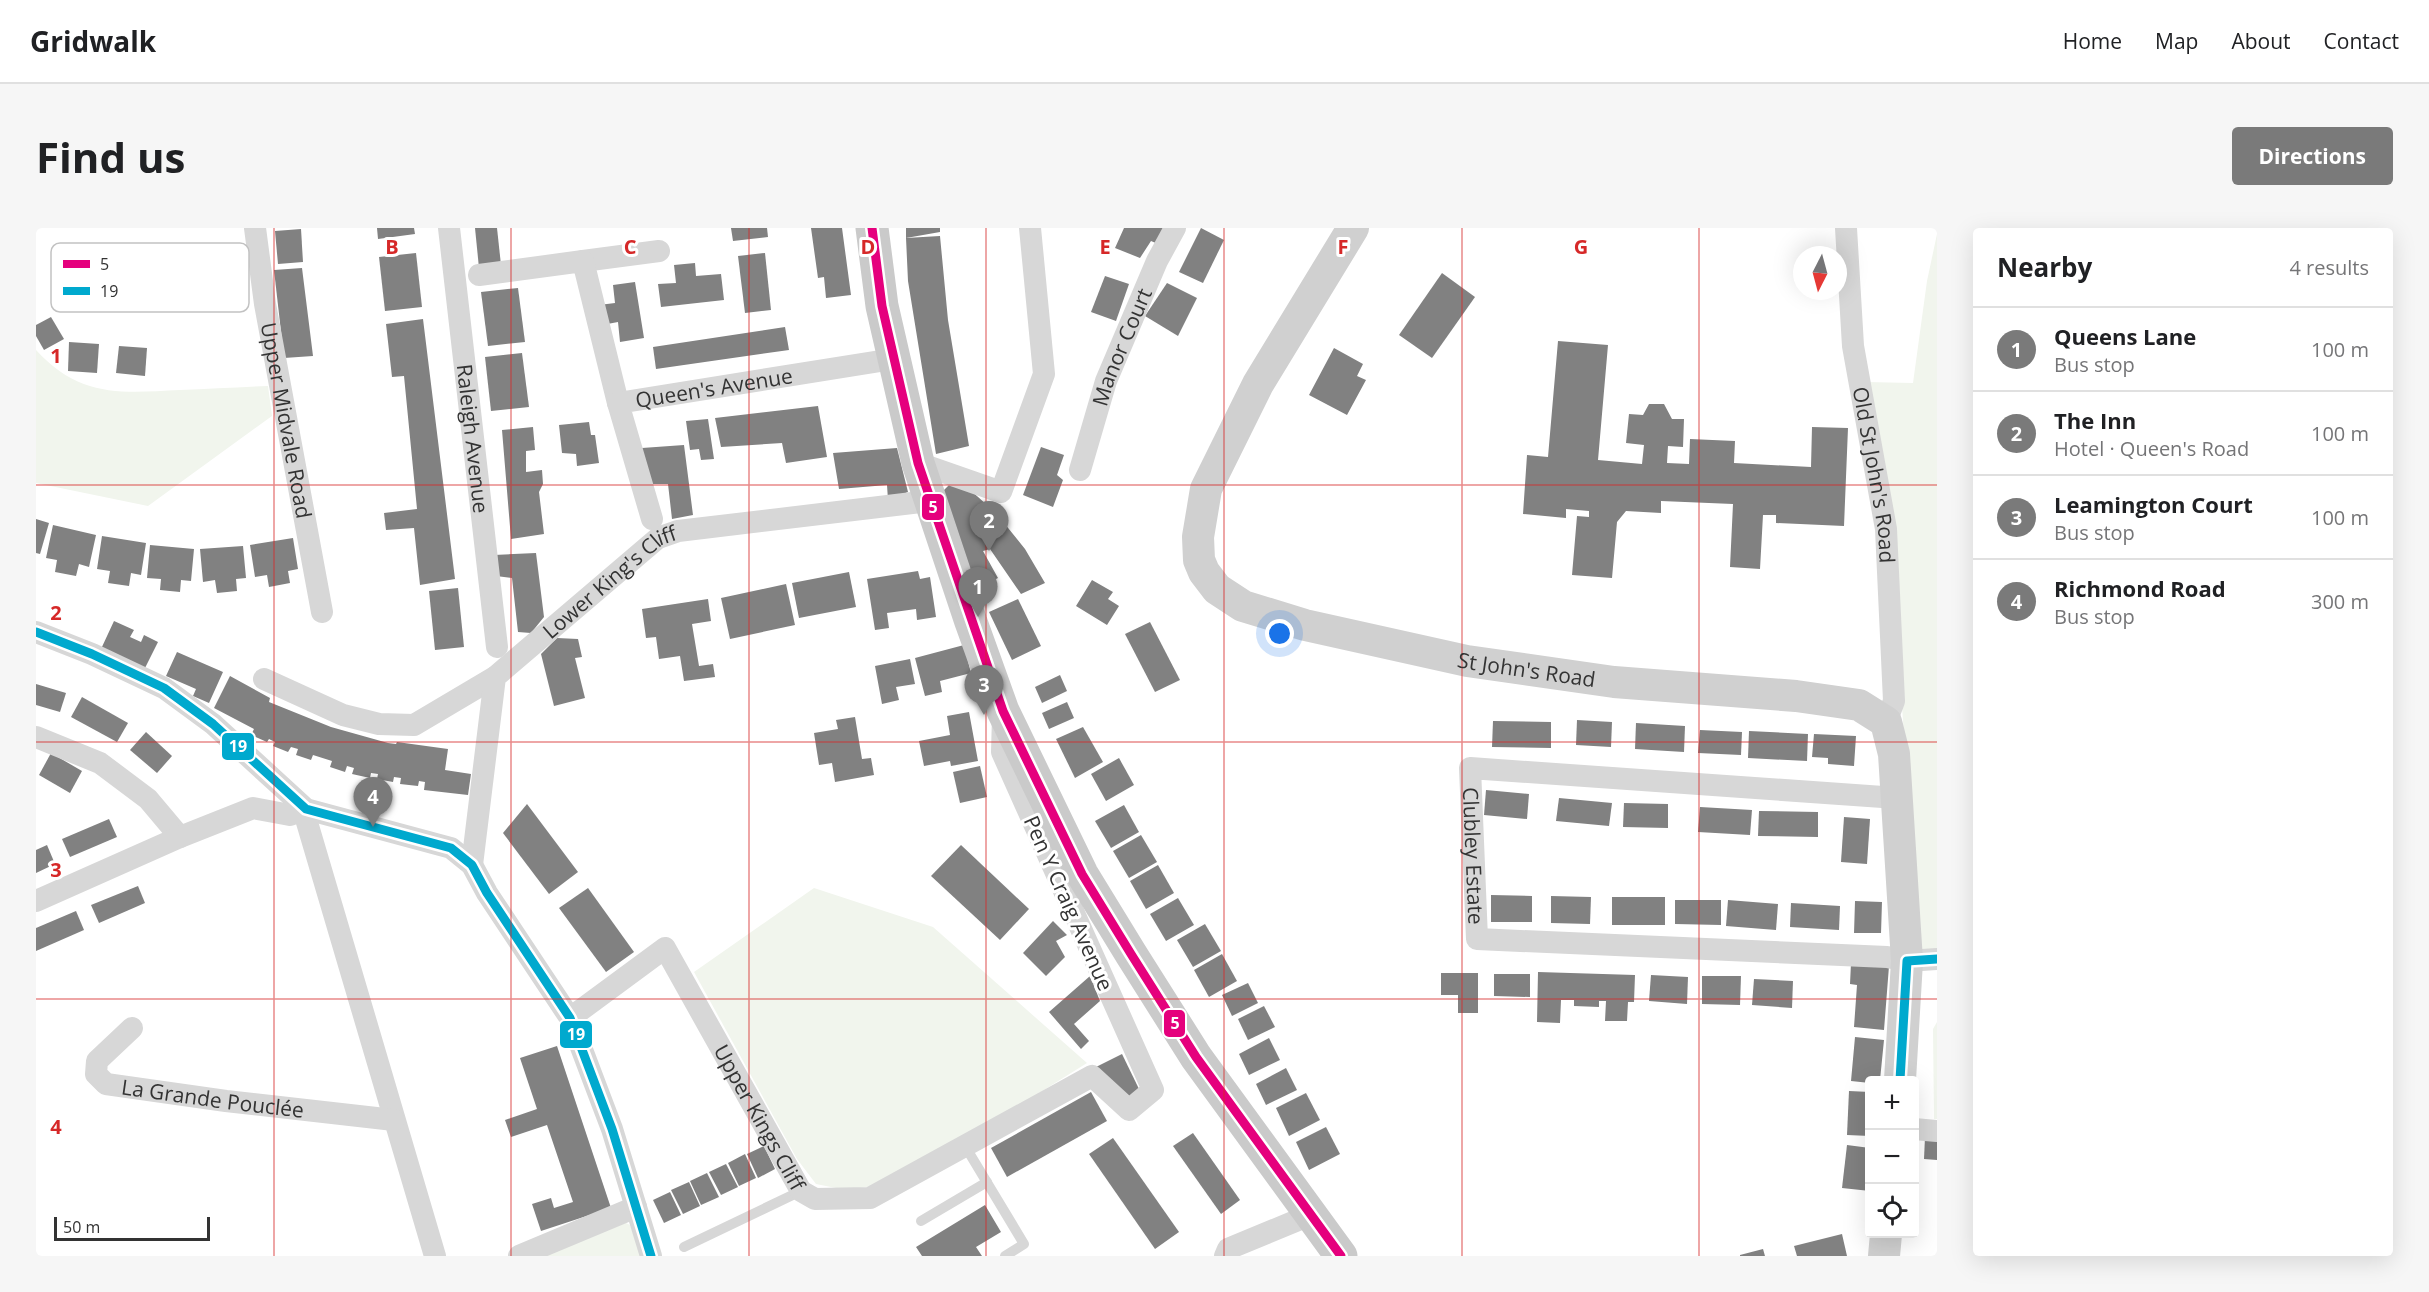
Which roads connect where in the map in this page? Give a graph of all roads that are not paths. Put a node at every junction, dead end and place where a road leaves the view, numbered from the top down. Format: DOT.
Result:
graph roads {
  1 [pos="255,228"];
  2 [pos="449,228"];
  3 [pos="872,228"];
  4 [pos="1030,228"];
  5 [pos="1176,228"];
  6 [pos="1353,228"];
  7 [pos="1846,228"];
  8 [pos="659,251"];
  9 [pos="583,261"];
  10 [pos="479,275"];
  11 [pos="893,359"];
  12 [pos="618,403"];
  13 [pos="918,463"];
  14 [pos="1080,470"];
  15 [pos="929,501"];
  16 [pos="652,519"];
  17 [pos="322,612"];
  18 [pos="36,632"];
  19 [pos="497,647"];
  20 [pos="495,677"];
  21 [pos="264,679"];
  22 [pos="1003,711"];
  23 [pos="1886,722"];
  24 [pos="414,725"];
  25 [pos="439,731"];
  26 [pos="36,737"];
  27 [pos="1897,798"];
  28 [pos="306,809"];
  29 [pos="180,837"];
  30 [pos="472,865"];
  31 [pos="36,901"];
  32 [pos="1922,960"];
  33 [pos="570,1018"];
  34 [pos="132,1028"];
  35 [pos="1901,1076"];
  36 [pos="1153,1090"];
  37 [pos="394,1119"];
  38 [pos="1919,1129"];
  39 [pos="1937,1131"];
  40 [pos="965,1146"];
  41 [pos="987,1182"];
  42 [pos="801,1191"];
  43 [pos="636,1207"];
  44 [pos="1310,1215"];
  45 [pos="921,1221"];
  46 [pos="1886,1238"];
  47 [pos="684,1247"];
  48 [pos="435,1256"];
  49 [pos="519,1256"];
  50 [pos="651,1256"];
  51 [pos="1005,1256"];
  52 [pos="1225,1256"];
  53 [pos="1341,1256"];
  54 [pos="1884,1256"];
  1 -- 17 [label="street, Upper Midvale Road"];
  2 -- 19 [label="street, Raleigh Avenue"];
  3 -- 11 [label="main road"];
  4 -- 13 [label="street"];
  5 -- 14 [label="street, Manor Court"];
  6 -- 23 [label="main road, St John's Road"];
  7 -- 23 [label="street, Old St John's Road"];
  8 -- 9 [label="street"];
  9 -- 10 [label="street"];
  9 -- 12 [label="street"];
  11 -- 12 [label="street, Queen's Avenue"];
  11 -- 13 [label="main road"];
  12 -- 16 [label="street, Queen's Avenue"];
  13 -- 15 [label="main road"];
  15 -- 20 [label="street, Lower King's Cliff"];
  15 -- 22 [label="main road"];
  18 -- 28 [label="street"];
  20 -- 24 [label="street, Lower King's Cliff"];
  20 -- 30 [label="street"];
  21 -- 24 [label="street"];
  22 -- 36 [label="street, Pen Y Craig Avenue"];
  22 -- 44 [label="main road"];
  23 -- 27 [label="main road"];
  24 -- 25 [label="street"];
  26 -- 29 [label="street"];
  27 -- 32 [label="main road"];
  27 -- 32 [label="street, Clubley Estate"];
  28 -- 29 [label="street"];
  28 -- 30 [label="street"];
  28 -- 37 [label="street"];
  29 -- 31 [label="street"];
  30 -- 33 [label="street"];
  32 -- 35 [label="main road"];
  33 -- 42 [label="street, Upper Kings Cliff"];
  33 -- 43 [label="street"];
  34 -- 37 [label="street, La Grande Pouclée"];
  36 -- 40 [label="street, Upper Kings Cliff"];
  37 -- 48 [label="street"];
  38 -- 39 [label="street"];
  40 -- 41 [label="lane"];
  40 -- 42 [label="street, Upper Kings Cliff"];
  41 -- 45 [label="lane"];
  41 -- 51 [label="lane"];
  42 -- 47 [label="lane"];
  43 -- 49 [label="street"];
  43 -- 50 [label="street"];
  44 -- 52 [label="street"];
  44 -- 53 [label="main road"];
  46 -- 54 [label="main road"];
}
